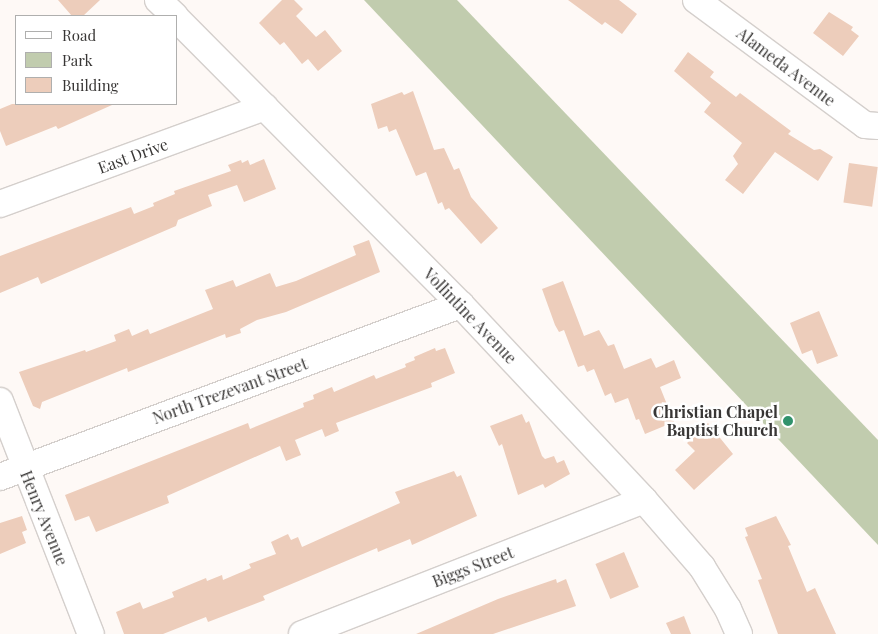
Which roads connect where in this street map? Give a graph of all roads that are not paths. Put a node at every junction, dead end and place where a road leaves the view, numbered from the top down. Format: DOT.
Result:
graph roads {
  1 [pos="158,0"];
  2 [pos="696,0"];
  3 [pos="173,15"];
  4 [pos="178,20"];
  5 [pos="266,107"];
  6 [pos="878,126"];
  7 [pos="0,204"];
  8 [pos="461,305"];
  9 [pos="0,401"];
  10 [pos="12,472"];
  11 [pos="644,500"];
  12 [pos="91,634"];
  13 [pos="302,634"];
  14 [pos="739,634"];
  1 -- 3 [label="street, Vollintine Avenue"];
  2 -- 6 [label="street, Alameda Avenue"];
  4 -- 5 [label="street, Vollintine Avenue"];
  5 -- 7 [label="street, East Drive"];
  5 -- 8 [label="street, Vollintine Avenue"];
  8 -- 10 [label="street, North Trezevant Street"];
  8 -- 11 [label="street, Vollintine Avenue"];
  9 -- 10 [label="street, Henry Avenue"];
  10 -- 12 [label="street, Henry Avenue"];
  11 -- 13 [label="street, Biggs Street"];
  11 -- 14 [label="street, Vollintine Avenue"];
}
